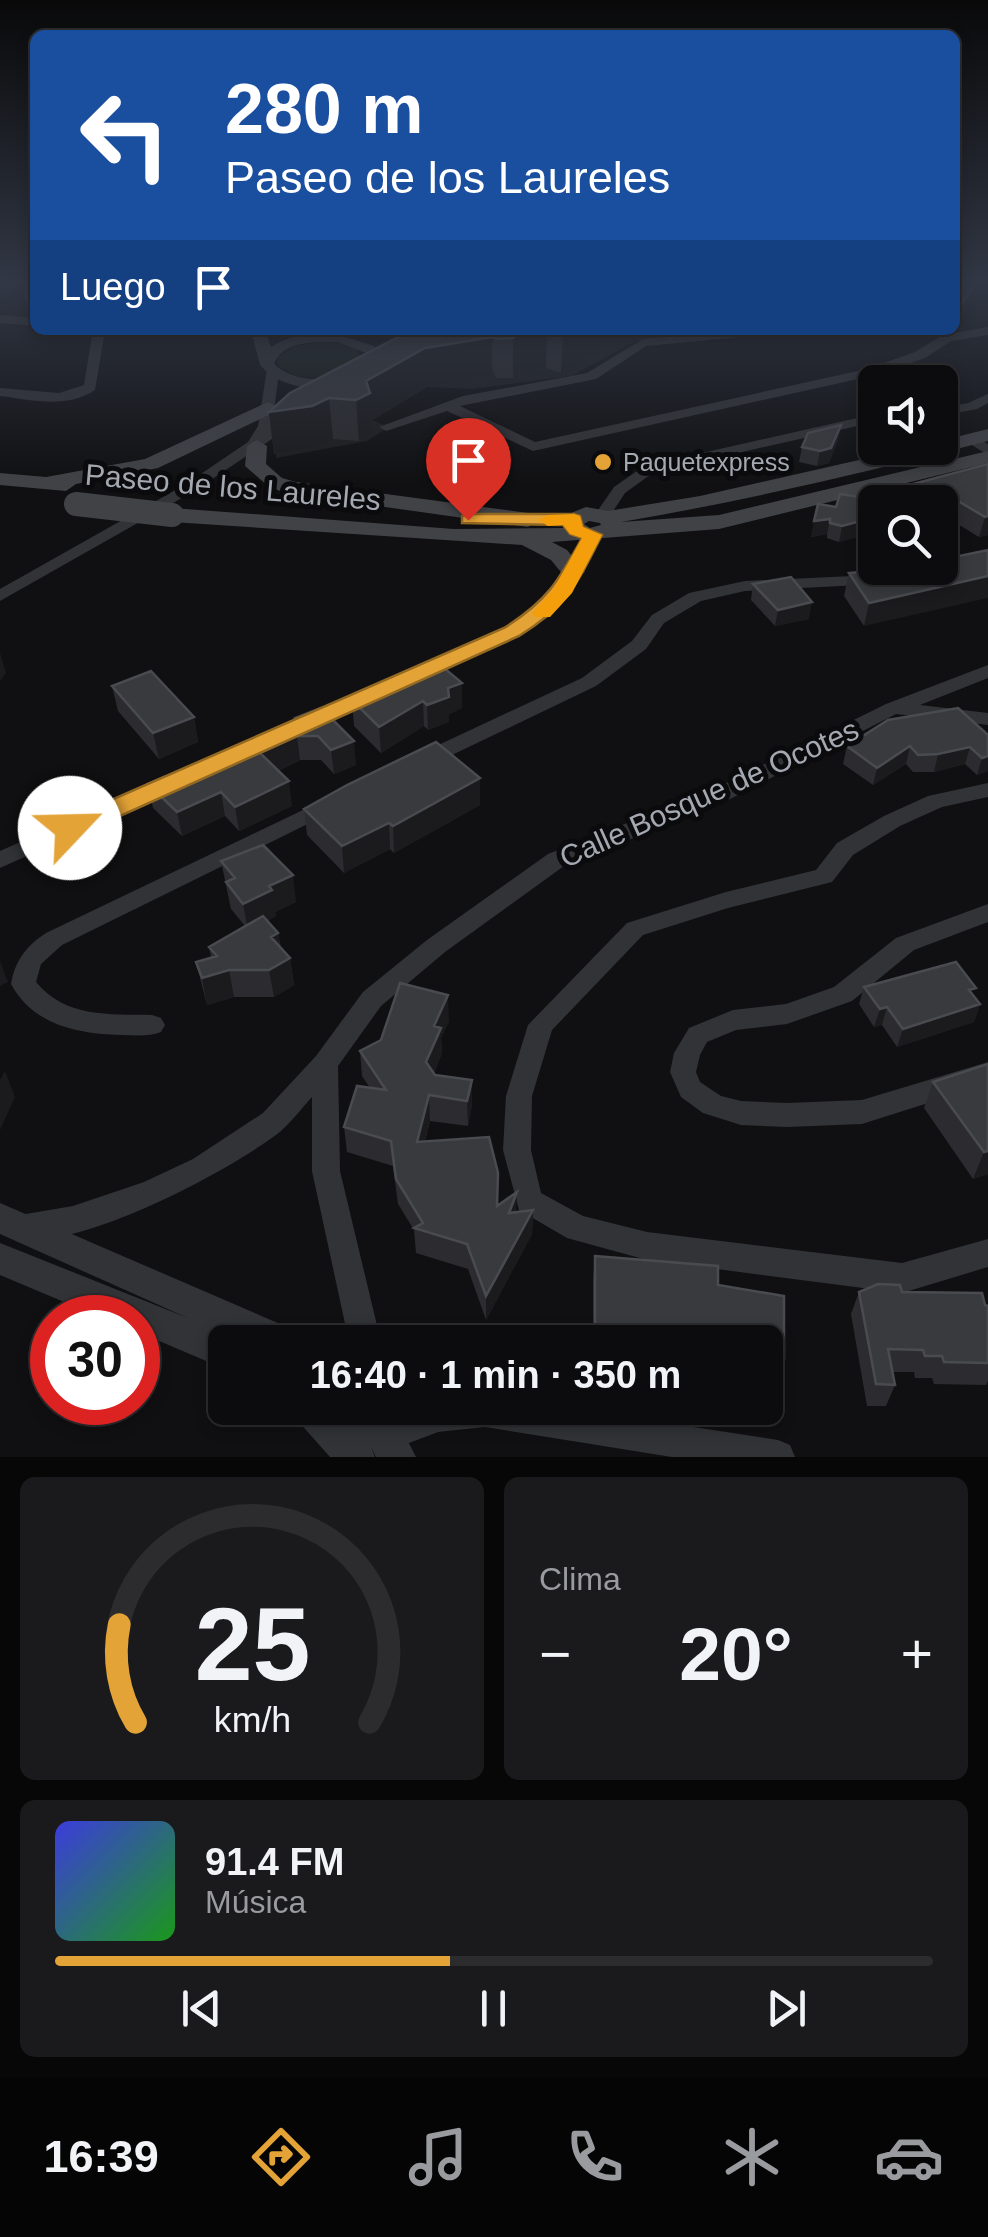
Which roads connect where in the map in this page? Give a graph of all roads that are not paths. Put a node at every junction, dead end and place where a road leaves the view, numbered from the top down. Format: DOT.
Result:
graph roads {
  1 [pos="96,349"];
  2 [pos="265,349"];
  3 [pos="277,349"];
  4 [pos="369,349"];
  5 [pos="634,349"];
  6 [pos="930,349"];
  7 [pos="270,365"];
  8 [pos="356,376"];
  9 [pos="0,392"];
  10 [pos="326,396"];
  11 [pos="988,398"];
  12 [pos="311,406"];
  13 [pos="446,406"];
  14 [pos="268,408"];
  15 [pos="958,409"];
  16 [pos="858,422"];
  17 [pos="386,427"];
  18 [pos="257,446"];
  19 [pos="982,451"];
  20 [pos="860,465"];
  21 [pos="0,479"];
  22 [pos="47,483"];
  23 [pos="84,496"];
  24 [pos="0,497"];
  25 [pos="594,526"];
  26 [pos="527,529"];
  27 [pos="97,539"];
  28 [pos="572,572"];
  29 [pos="858,582"];
  30 [pos="0,596"];
  31 [pos="988,671"];
  32 [pos="893,708"];
  33 [pos="988,719"];
  34 [pos="278,734"];
  35 [pos="244,750"];
  36 [pos="406,768"];
  37 [pos="988,790"];
  38 [pos="353,794"];
  39 [pos="0,860"];
  40 [pos="988,914"];
  41 [pos="152,1025"];
  42 [pos="325,1064"];
  43 [pos="988,1073"];
  44 [pos="10,1222"];
  45 [pos="988,1253"];
  46 [pos="0,1259"];
  47 [pos="242,1325"];
  48 [pos="361,1325"];
  49 [pos="208,1344"];
  50 [pos="376,1433"];
  51 [pos="778,1457"];
  1 -- 9 [label="street"];
  2 -- 7 [label="street"];
  3 -- 7 [label="street"];
  4 -- 8 [label="street"];
  5 -- 13 [label="street"];
  6 -- 13 [label="street"];
  7 -- 8 [label="street"];
  7 -- 14 [label="street"];
  8 -- 10 [label="street"];
  11 -- 15 [label="street"];
  12 -- 18 [label="street"];
  13 -- 17 [label="street"];
  14 -- 22 [label="main road"];
  14 -- 27 [label="street"];
  16 -- 25 [label="street"];
  18 -- 26 [label="main road"];
  18 -- 27 [label="street"];
  19 -- 25 [label="main road, Paseo de los Laureles"];
  20 -- 25 [label="main road, Paseo de los Laureles"];
  21 -- 22 [label="main road, Paseo de los Laureles"];
  22 -- 23 [label="main road, Paseo de los Laureles"];
  23 -- 24 [label="main road, Paseo de los Laureles"];
  23 -- 26 [label="main road, Paseo de los Laureles, bridge"];
  25 -- 26 [label="main road, Paseo de los Laureles"];
  25 -- 28 [label="street"];
  26 -- 28 [label="main road"];
  27 -- 30 [label="street"];
  28 -- 34 [label="street"];
  29 -- 36 [label="street"];
  31 -- 32 [label="street"];
  32 -- 33 [label="street, Calle Bosque de Ocotes"];
  32 -- 42 [label="street, Calle Bosque de Ocotes"];
  35 -- 39 [label="street"];
  37 -- 45 [label="street"];
  38 -- 41 [label="street"];
  40 -- 43 [label="street"];
  42 -- 44 [label="street, Calle Bosque de Ocotes"];
  42 -- 48 [label="street"];
  44 -- 47 [label="street"];
  46 -- 49 [label="street"];
  50 -- 51 [label="street"];
}
